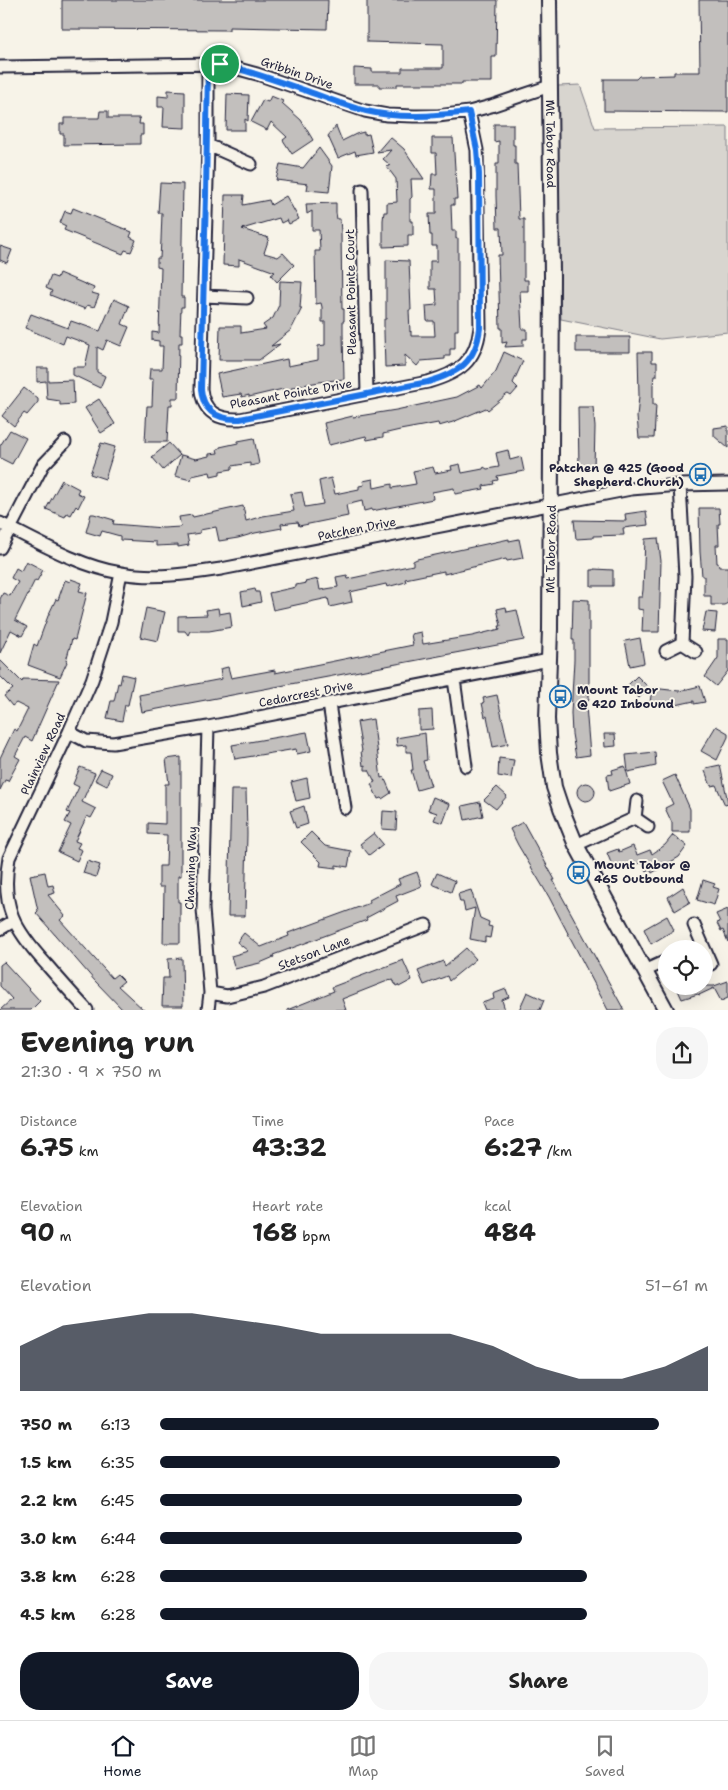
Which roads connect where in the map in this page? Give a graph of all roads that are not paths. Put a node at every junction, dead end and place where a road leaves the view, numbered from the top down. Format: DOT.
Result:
graph roads {
  1 [pos="549,0"];
  2 [pos="208,65"];
  3 [pos="0,67"];
  4 [pos="550,86"];
  5 [pos="469,112"];
  6 [pos="208,145"];
  7 [pos="251,164"];
  8 [pos="362,190"];
  9 [pos="204,296"];
  10 [pos="247,298"];
  11 [pos="367,393"];
  12 [pos="66,442"];
  13 [pos="728,484"];
  14 [pos="680,485"];
  15 [pos="551,503"];
  16 [pos="5,526"];
  17 [pos="0,548"];
  18 [pos="121,573"];
  19 [pos="682,643"];
  20 [pos="666,651"];
  21 [pos="696,652"];
  22 [pos="549,660"];
  23 [pos="454,679"];
  24 [pos="329,704"];
  25 [pos="208,727"];
  26 [pos="69,732"];
  27 [pos="466,766"];
  28 [pos="637,801"];
  29 [pos="345,808"];
  30 [pos="635,818"];
  31 [pos="648,827"];
  32 [pos="576,845"];
  33 [pos="12,922"];
  34 [pos="426,924"];
  35 [pos="694,925"];
  36 [pos="0,929"];
  37 [pos="697,940"];
  38 [pos="658,965"];
  39 [pos="644,971"];
  40 [pos="210,993"];
  41 [pos="87,1010"];
  42 [pos="208,1010"];
  43 [pos="666,1010"];
  1 -- 4 [label="street, Mt Tabor Road"];
  2 -- 3 [label="street, Gribbin Drive"];
  2 -- 5 [label="street, Gribbin Drive"];
  2 -- 6 [label="street, Pleasant Pointe Drive"];
  4 -- 5 [label="street, Gribbin Drive"];
  4 -- 15 [label="street, Mt Tabor Road"];
  5 -- 11 [label="street, Pleasant Pointe Drive"];
  6 -- 7 [label="street"];
  6 -- 9 [label="street, Pleasant Pointe Drive"];
  8 -- 11 [label="street, Pleasant Pointe Court"];
  9 -- 10 [label="street"];
  9 -- 11 [label="street, Pleasant Pointe Drive"];
  12 -- 16 [label="street"];
  13 -- 14 [label="street, Patchen Drive"];
  14 -- 15 [label="street, Patchen Drive"];
  14 -- 19 [label="street"];
  15 -- 18 [label="street, Patchen Drive"];
  15 -- 22 [label="street, Mt Tabor Road"];
  16 -- 17 [label="street"];
  16 -- 18 [label="street, Patchen Drive"];
  18 -- 26 [label="street, Plainview Road"];
  19 -- 20 [label="street"];
  19 -- 21 [label="street"];
  22 -- 23 [label="street, Cedarcrest Drive"];
  22 -- 32 [label="street, Mt Tabor Road"];
  23 -- 24 [label="street, Cedarcrest Drive"];
  23 -- 27 [label="street"];
  24 -- 25 [label="street, Cedarcrest Drive"];
  24 -- 29 [label="street"];
  25 -- 26 [label="street, Cedarcrest Drive"];
  25 -- 40 [label="street, Channing Way"];
  26 -- 33 [label="street, Plainview Road"];
  28 -- 30 [label="street"];
  30 -- 31 [label="street"];
  30 -- 32 [label="street"];
  32 -- 39 [label="street, Mt Tabor Road"];
  33 -- 36 [label="street"];
  33 -- 41 [label="street, Plainview Road"];
  34 -- 40 [label="street, Stetson Lane"];
  35 -- 37 [label="street"];
  38 -- 39 [label="street"];
  39 -- 43 [label="street, Mt Tabor Road"];
  40 -- 42 [label="street, Channing Way"];
}
